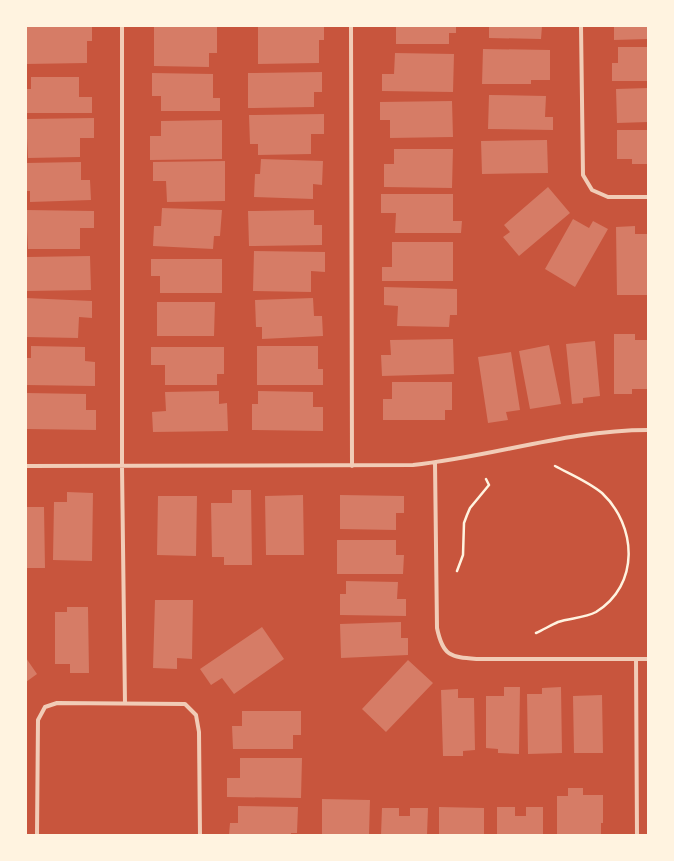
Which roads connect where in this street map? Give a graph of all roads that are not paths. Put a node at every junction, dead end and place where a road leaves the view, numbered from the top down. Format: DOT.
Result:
graph roads {
  1 [pos="122,26"];
  2 [pos="351,26"];
  3 [pos="581,26"];
  4 [pos="648,197"];
  5 [pos="648,430"];
  6 [pos="435,463"];
  7 [pos="26,466"];
  8 [pos="352,466"];
  9 [pos="122,467"];
  10 [pos="636,659"];
  11 [pos="648,659"];
  12 [pos="125,703"];
  13 [pos="37,835"];
  14 [pos="200,835"];
  15 [pos="637,835"];
  1 -- 9 [label="street"];
  2 -- 8 [label="street"];
  3 -- 4 [label="street"];
  5 -- 6 [label="street"];
  6 -- 8 [label="street"];
  6 -- 10 [label="street"];
  7 -- 9 [label="street"];
  8 -- 9 [label="street"];
  9 -- 12 [label="street"];
  10 -- 11 [label="street"];
  10 -- 15 [label="street"];
  12 -- 13 [label="street"];
  12 -- 14 [label="street"];
}
